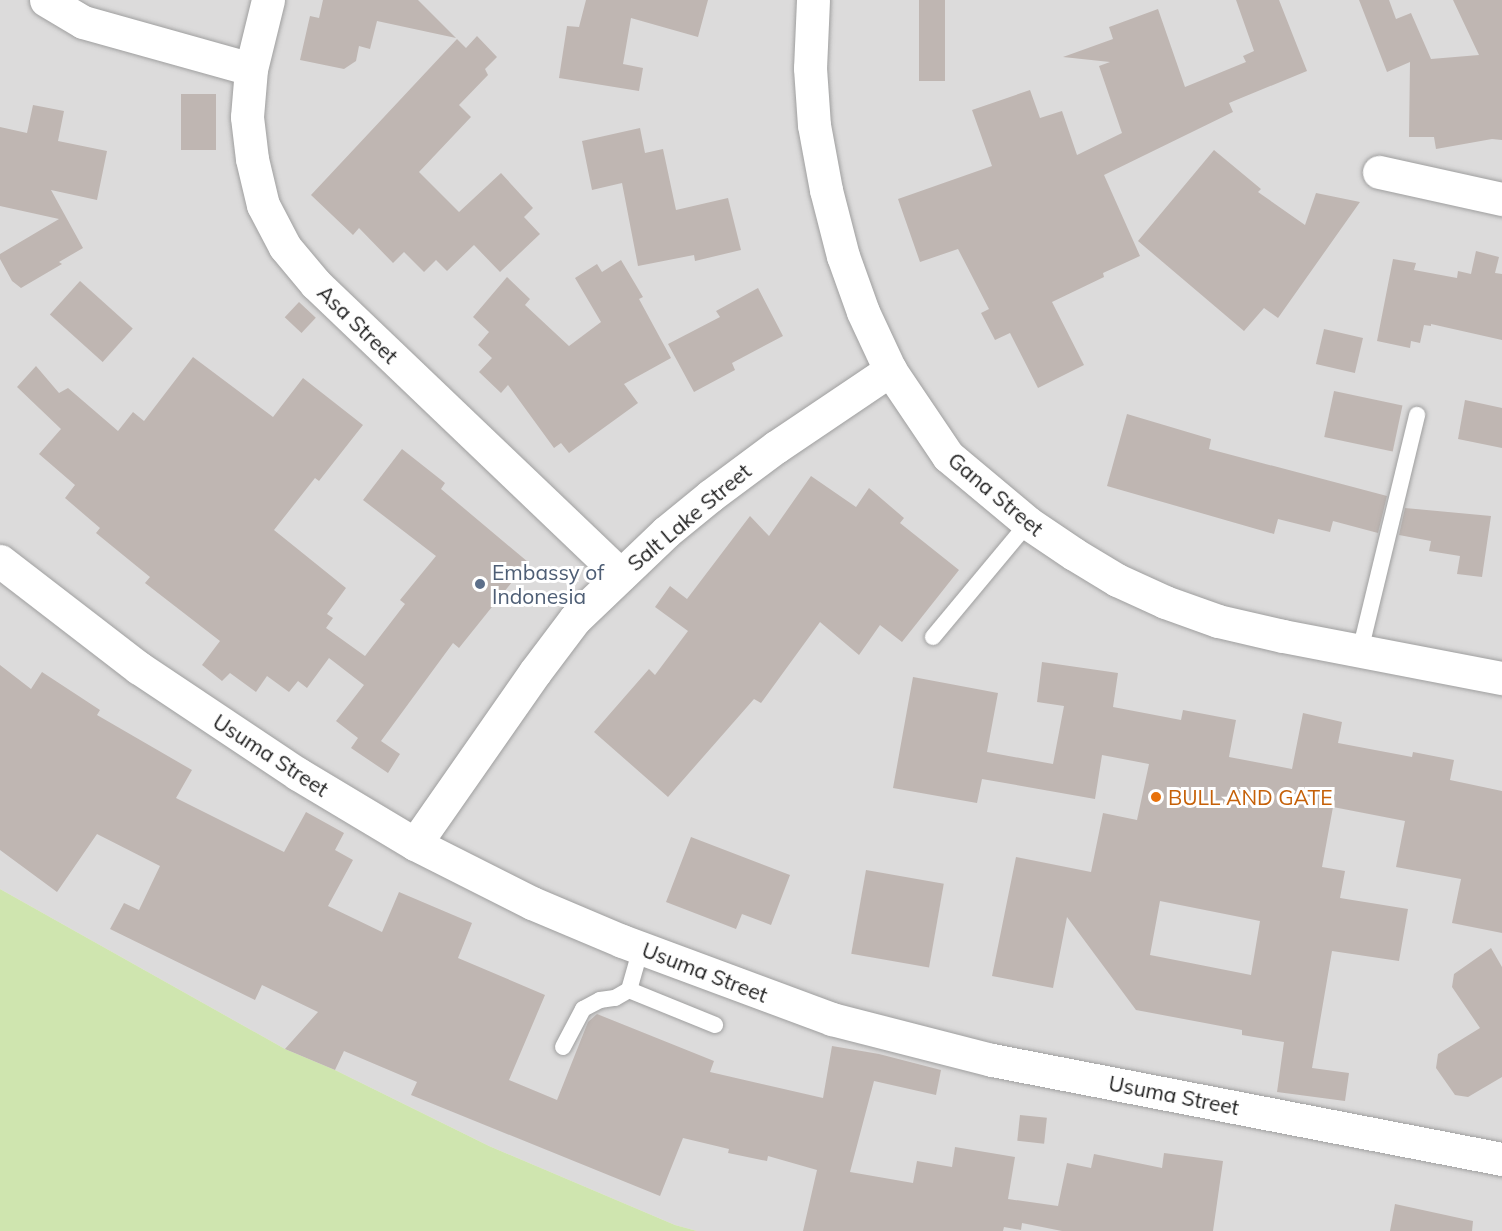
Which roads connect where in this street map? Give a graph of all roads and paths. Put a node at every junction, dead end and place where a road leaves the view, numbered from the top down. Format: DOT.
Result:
graph roads {
  1 [pos="46,0"];
  2 [pos="268,0"];
  3 [pos="813,0"];
  4 [pos="251,69"];
  5 [pos="1379,172"];
  6 [pos="1502,199"];
  7 [pos="890,370"];
  8 [pos="1417,416"];
  9 [pos="1028,523"];
  10 [pos="0,561"];
  11 [pos="620,575"];
  12 [pos="933,637"];
  13 [pos="1360,651"];
  14 [pos="1502,678"];
  15 [pos="415,844"];
  16 [pos="641,948"];
  17 [pos="629,990"];
  18 [pos="715,1025"];
  19 [pos="563,1047"];
  20 [pos="1502,1159"];
  1 -- 4 [label="street"];
  2 -- 4 [label="street, Asa Street"];
  3 -- 7 [label="street, Gana Street"];
  4 -- 11 [label="street, Asa Street"];
  5 -- 6 [label="street"];
  7 -- 9 [label="street, Gana Street"];
  7 -- 11 [label="street, Salt Lake Street"];
  8 -- 13 [label="lane"];
  9 -- 12 [label="lane"];
  9 -- 13 [label="street, Gana Street"];
  10 -- 15 [label="street, Usuma Street"];
  11 -- 15 [label="street, Salt Lake Street"];
  13 -- 14 [label="street, Gana Street"];
  15 -- 16 [label="street, Usuma Street"];
  16 -- 17 [label="lane"];
  16 -- 20 [label="street, Usuma Street"];
  17 -- 18 [label="lane"];
  17 -- 19 [label="lane"];
}
